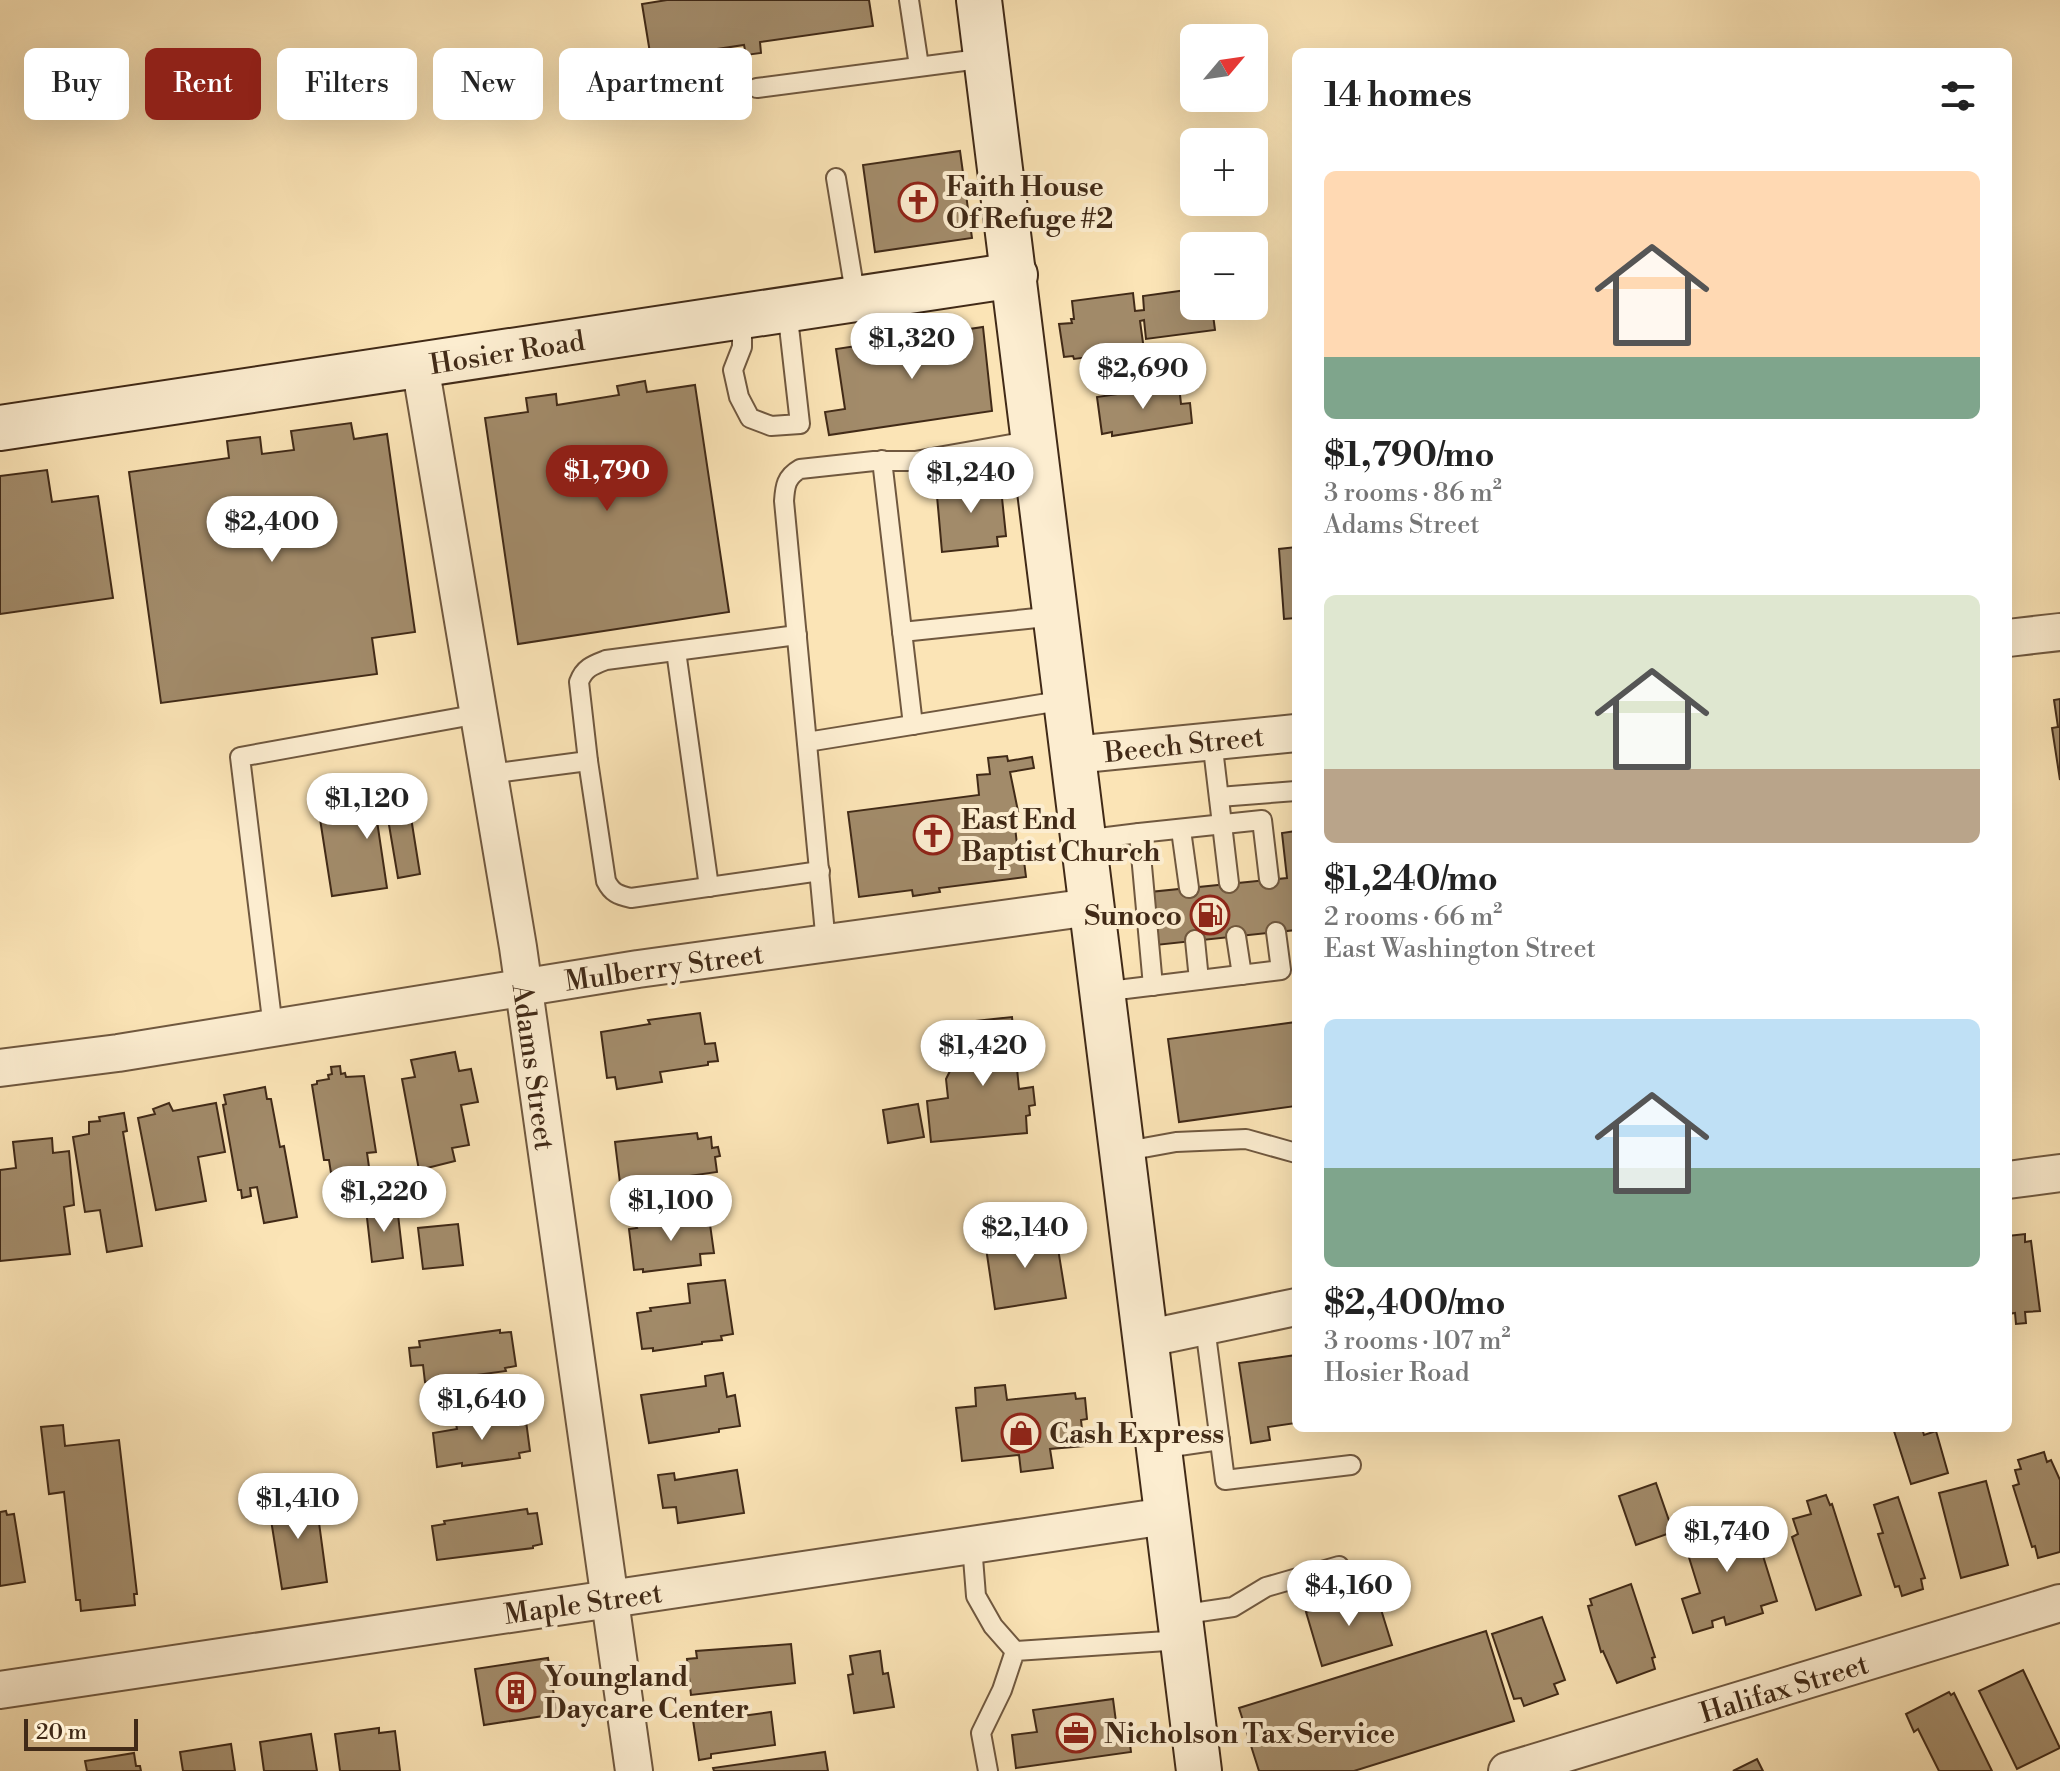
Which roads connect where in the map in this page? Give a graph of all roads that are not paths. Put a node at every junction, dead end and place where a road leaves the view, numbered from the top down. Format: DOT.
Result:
graph roads {
  1 [pos="909,0"];
  2 [pos="979,0"];
  3 [pos="987,58"];
  4 [pos="919,66"];
  5 [pos="757,88"];
  6 [pos="836,178"];
  7 [pos="1015,275"];
  8 [pos="856,299"];
  9 [pos="787,309"];
  10 [pos="742,316"];
  11 [pos="420,365"];
  12 [pos="0,428"];
  13 [pos="1035,440"];
  14 [pos="882,460"];
  15 [pos="1056,616"];
  16 [pos="902,632"];
  17 [pos="2060,632"];
  18 [pos="797,635"];
  19 [pos="2012,638"];
  20 [pos="676,651"];
  21 [pos="1066,700"];
  22 [pos="479,714"];
  23 [pos="913,725"];
  24 [pos="1292,733"];
  25 [pos="1212,740"];
  26 [pos="807,742"];
  27 [pos="1073,755"];
  28 [pos="588,761"];
  29 [pos="489,774"];
  30 [pos="1292,791"];
  31 [pos="1219,797"];
  32 [pos="1223,825"];
  33 [pos="1181,830"];
  34 [pos="1139,833"];
  35 [pos="1083,840"];
  36 [pos="820,871"];
  37 [pos="1269,879"];
  38 [pos="1229,883"];
  39 [pos="709,887"];
  40 [pos="1189,888"];
  41 [pos="1091,907"];
  42 [pos="1276,932"];
  43 [pos="1236,936"];
  44 [pos="1195,940"];
  45 [pos="826,944"];
  46 [pos="1242,975"];
  47 [pos="1199,980"];
  48 [pos="1153,986"];
  49 [pos="523,988"];
  50 [pos="1101,992"];
  51 [pos="273,1028"];
  52 [pos="0,1068"];
  53 [pos="1121,1152"];
  54 [pos="1292,1152"];
  55 [pos="2060,1173"];
  56 [pos="2012,1179"];
  57 [pos="1292,1308"];
  58 [pos="1205,1327"];
  59 [pos="1144,1339"];
  60 [pos="1220,1440"];
  61 [pos="1158,1449"];
  62 [pos="1351,1465"];
  63 [pos="1166,1516"];
  64 [pos="972,1545"];
  65 [pos="1339,1566"];
  66 [pos="608,1600"];
  67 [pos="2060,1603"];
  68 [pos="1181,1628"];
  69 [pos="1015,1651"];
  70 [pos="0,1690"];
  71 [pos="634,1771"];
  72 [pos="988,1771"];
  73 [pos="1199,1771"];
  74 [pos="1507,1771"];
  1 -- 4 [label="lane"];
  2 -- 3 [label="main road"];
  3 -- 4 [label="lane"];
  3 -- 7 [label="main road"];
  4 -- 5 [label="lane"];
  6 -- 8 [label="lane"];
  7 -- 8 [label="main road, Hosier Road"];
  7 -- 13 [label="main road"];
  8 -- 9 [label="main road, Hosier Road"];
  9 -- 10 [label="main road, Hosier Road"];
  9 -- 10 [label="lane"];
  10 -- 11 [label="main road, Hosier Road"];
  11 -- 12 [label="main road, Hosier Road"];
  11 -- 22 [label="street, Adams Street"];
  13 -- 14 [label="lane"];
  13 -- 15 [label="main road"];
  14 -- 16 [label="lane"];
  14 -- 18 [label="lane"];
  15 -- 16 [label="lane"];
  15 -- 21 [label="main road"];
  16 -- 23 [label="lane"];
  17 -- 19 [label="street"];
  18 -- 20 [label="lane"];
  18 -- 26 [label="lane"];
  20 -- 28 [label="lane"];
  20 -- 39 [label="lane"];
  21 -- 23 [label="lane"];
  21 -- 27 [label="main road"];
  22 -- 29 [label="street, Adams Street"];
  22 -- 51 [label="lane"];
  23 -- 26 [label="lane"];
  24 -- 25 [label="street, Beech Street"];
  25 -- 27 [label="street, Beech Street"];
  25 -- 31 [label="lane"];
  26 -- 36 [label="lane"];
  27 -- 35 [label="main road"];
  28 -- 29 [label="lane"];
  28 -- 39 [label="lane"];
  29 -- 49 [label="street, Adams Street"];
  30 -- 31 [label="lane"];
  31 -- 32 [label="lane"];
  32 -- 33 [label="lane"];
  32 -- 37 [label="lane"];
  32 -- 38 [label="lane"];
  33 -- 34 [label="lane"];
  33 -- 40 [label="lane"];
  34 -- 35 [label="lane"];
  34 -- 48 [label="lane"];
  35 -- 41 [label="main road"];
  36 -- 39 [label="lane"];
  36 -- 45 [label="lane"];
  41 -- 45 [label="street, Mulberry Street"];
  41 -- 50 [label="main road"];
  42 -- 46 [label="lane"];
  43 -- 46 [label="lane"];
  44 -- 47 [label="lane"];
  45 -- 49 [label="street, Mulberry Street"];
  46 -- 47 [label="lane"];
  47 -- 48 [label="lane"];
  48 -- 50 [label="lane"];
  49 -- 51 [label="street, Mulberry Street"];
  49 -- 66 [label="street, Adams Street"];
  50 -- 53 [label="main road"];
  51 -- 52 [label="street, Mulberry Street"];
  53 -- 54 [label="lane"];
  53 -- 59 [label="main road"];
  55 -- 56 [label="street"];
  57 -- 58 [label="street"];
  58 -- 59 [label="street"];
  58 -- 60 [label="lane"];
  59 -- 61 [label="main road"];
  60 -- 61 [label="lane"];
  60 -- 62 [label="lane"];
  61 -- 63 [label="main road"];
  63 -- 64 [label="street, Maple Street"];
  63 -- 68 [label="main road"];
  64 -- 66 [label="street, Maple Street"];
  64 -- 69 [label="lane"];
  65 -- 68 [label="lane"];
  66 -- 70 [label="street, Maple Street"];
  66 -- 71 [label="street, Adams Street"];
  67 -- 74 [label="street, Halifax Street"];
  68 -- 69 [label="lane"];
  68 -- 73 [label="main road"];
  69 -- 72 [label="lane"];
}
